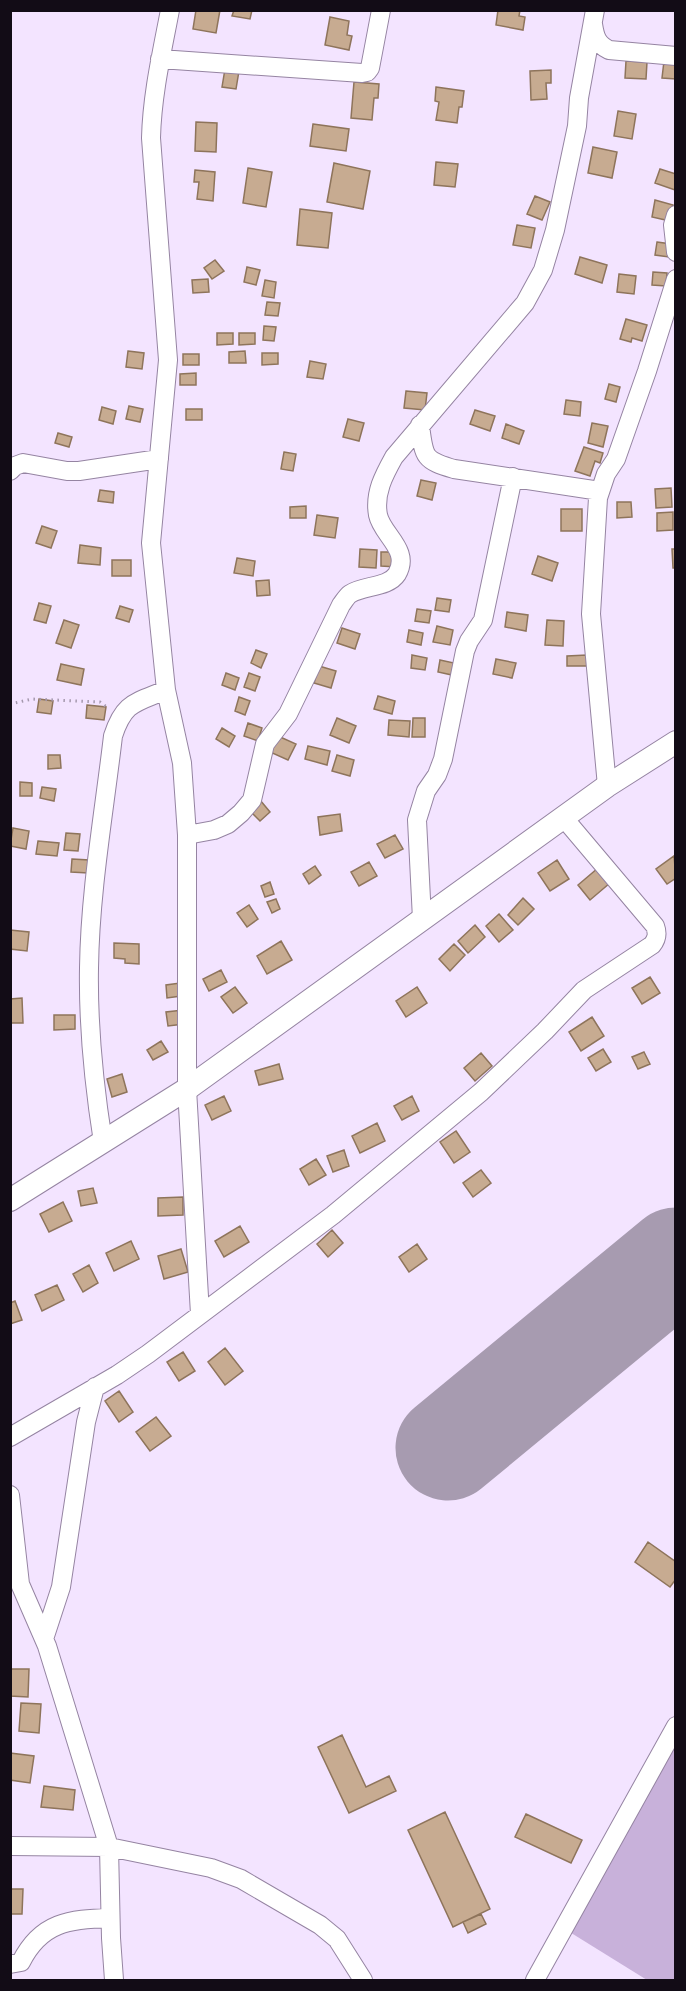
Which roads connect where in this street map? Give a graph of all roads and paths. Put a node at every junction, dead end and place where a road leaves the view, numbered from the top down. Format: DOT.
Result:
graph roads {
  1 [pos="170,10"];
  2 [pos="381,10"];
  3 [pos="590,14"];
  4 [pos="675,56"];
  5 [pos="160,59"];
  6 [pos="675,215"];
  7 [pos="675,252"];
  8 [pos="675,279"];
  9 [pos="668,332"];
  10 [pos="420,425"];
  11 [pos="159,459"];
  12 [pos="10,471"];
  13 [pos="513,477"];
  14 [pos="600,490"];
  15 [pos="166,690"];
  16 [pos="10,704"];
  17 [pos="119,719"];
  18 [pos="675,742"];
  19 [pos="607,786"];
  20 [pos="563,817"];
  21 [pos="187,835"];
  22 [pos="422,919"];
  23 [pos="187,1089"];
  24 [pos="103,1142"];
  25 [pos="10,1200"];
  26 [pos="200,1314"];
  27 [pos="94,1387"];
  28 [pos="10,1437"];
  29 [pos="10,1495"];
  30 [pos="44,1639"];
  31 [pos="675,1726"];
  32 [pos="10,1846"];
  33 [pos="109,1847"];
  34 [pos="110,1918"];
  35 [pos="10,1964"];
  36 [pos="114,1980"];
  37 [pos="363,1980"];
  38 [pos="535,1980"];
  1 -- 5 [label="street"];
  2 -- 5 [label="street"];
  3 -- 4 [label="street"];
  3 -- 10 [label="street"];
  5 -- 11 [label="street"];
  6 -- 7 [label="street"];
  8 -- 9 [label="street"];
  9 -- 14 [label="street"];
  10 -- 13 [label="street"];
  10 -- 21 [label="street"];
  11 -- 12 [label="street"];
  11 -- 15 [label="street"];
  13 -- 14 [label="street"];
  13 -- 22 [label="street"];
  14 -- 19 [label="street"];
  15 -- 17 [label="street"];
  15 -- 21 [label="street"];
  16 -- 17 [label="path"];
  17 -- 24 [label="street"];
  18 -- 19 [label="street"];
  19 -- 20 [label="street"];
  20 -- 22 [label="street"];
  20 -- 26 [label="street"];
  21 -- 23 [label="street"];
  22 -- 23 [label="street"];
  23 -- 24 [label="street"];
  23 -- 26 [label="street"];
  24 -- 25 [label="street"];
  26 -- 27 [label="street"];
  27 -- 28 [label="street"];
  27 -- 30 [label="street"];
  29 -- 30 [label="street"];
  30 -- 33 [label="street"];
  31 -- 38 [label="street"];
  32 -- 33 [label="street"];
  33 -- 34 [label="street"];
  33 -- 37 [label="street"];
  34 -- 35 [label="street"];
  34 -- 36 [label="street"];
}
